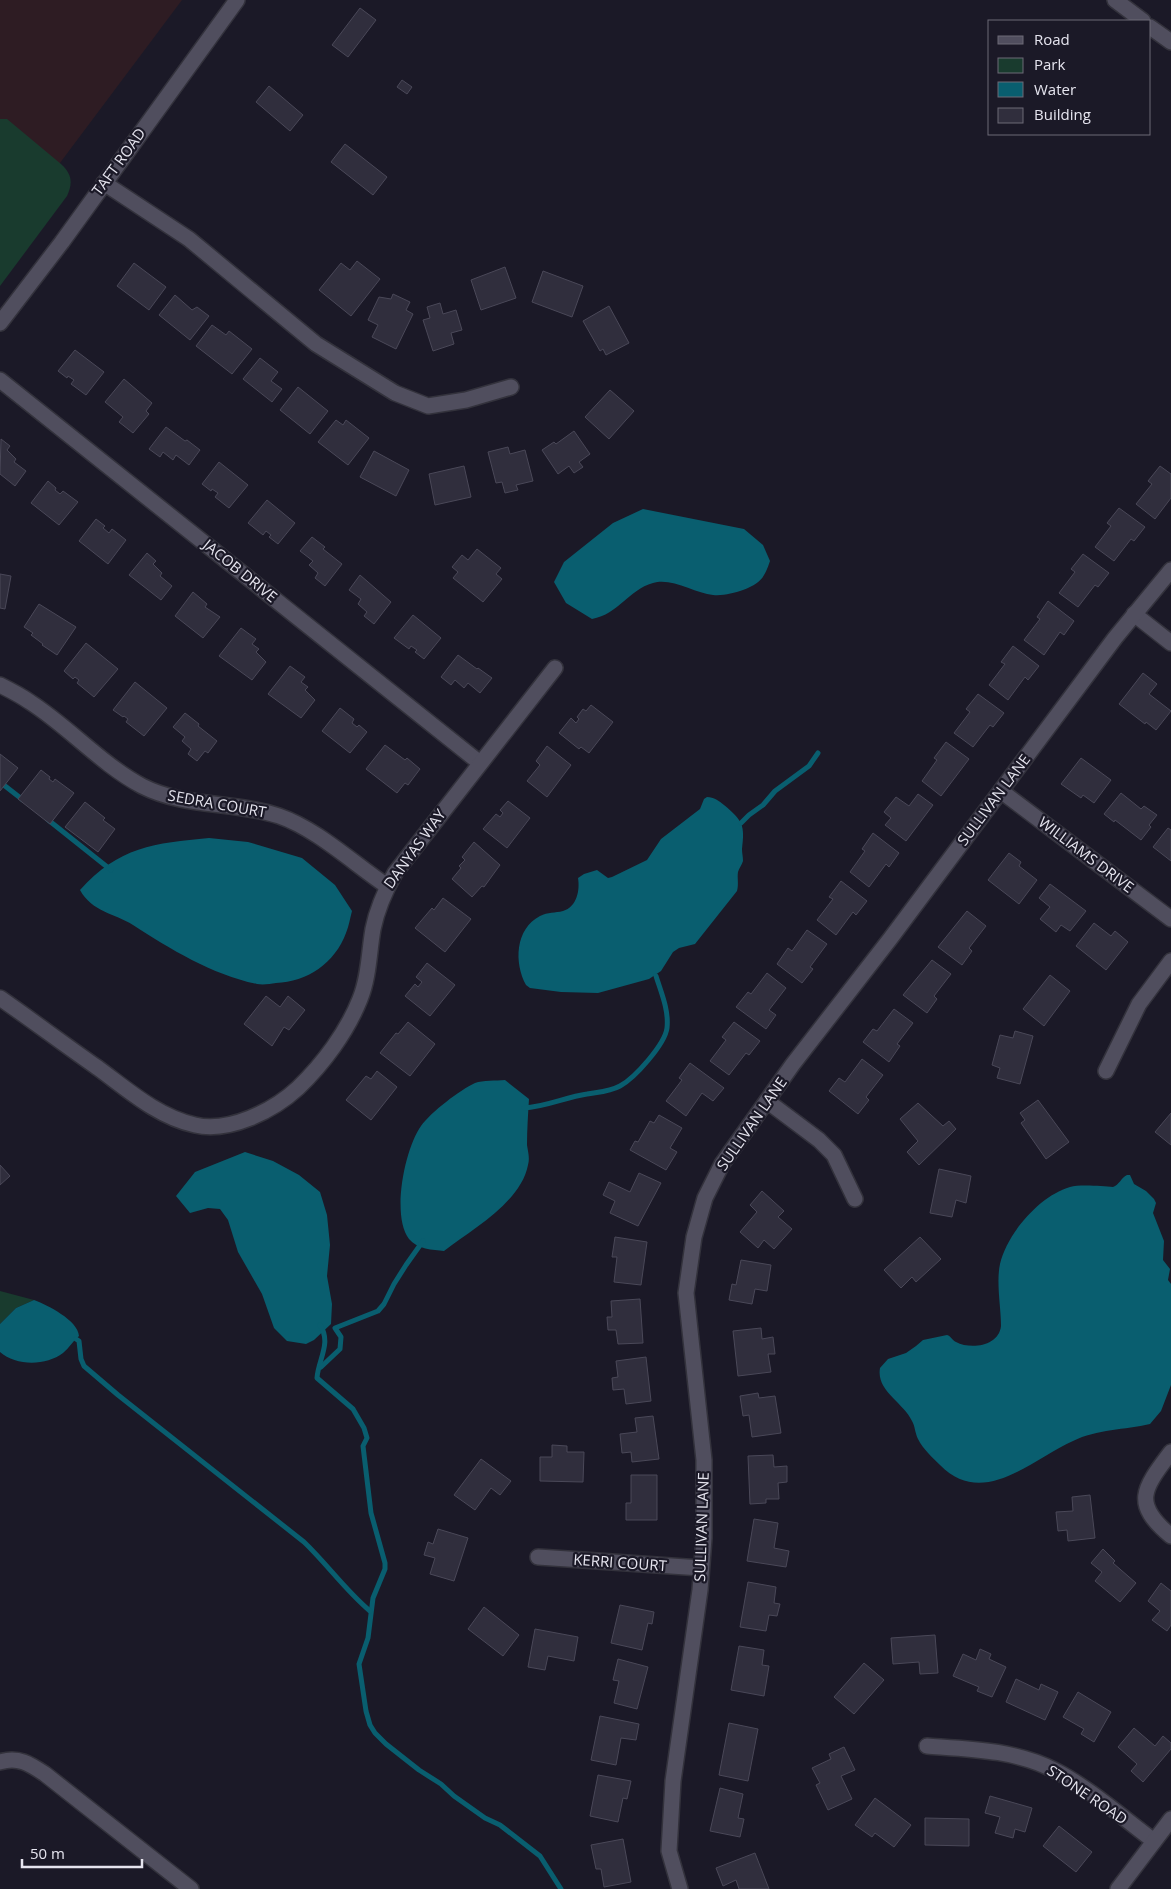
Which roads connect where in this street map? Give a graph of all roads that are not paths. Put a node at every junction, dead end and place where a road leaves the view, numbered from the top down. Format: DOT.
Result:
graph roads {
  1 [pos="238,0"];
  2 [pos="1115,0"];
  3 [pos="1142,20"];
  4 [pos="1151,27"];
  5 [pos="1171,42"];
  6 [pos="104,183"];
  7 [pos="0,323"];
  8 [pos="0,380"];
  9 [pos="512,387"];
  10 [pos="1171,570"];
  11 [pos="1134,614"];
  12 [pos="1171,643"];
  13 [pos="555,668"];
  14 [pos="0,685"];
  15 [pos="480,763"];
  16 [pos="1001,791"];
  17 [pos="387,886"];
  18 [pos="1171,919"];
  19 [pos="1171,961"];
  20 [pos="0,998"];
  21 [pos="1106,1071"];
  22 [pos="767,1101"];
  23 [pos="855,1199"];
  24 [pos="1171,1452"];
  25 [pos="1171,1536"];
  26 [pos="538,1557"];
  27 [pos="701,1568"];
  28 [pos="927,1746"];
  29 [pos="0,1762"];
  30 [pos="1171,1819"];
  31 [pos="1154,1841"];
  32 [pos="191,1889"];
  33 [pos="680,1889"];
  34 [pos="1118,1889"];
  1 -- 6 [label="street, TAFT ROAD"];
  2 -- 3 [label="street"];
  4 -- 5 [label="street"];
  6 -- 7 [label="street, TAFT ROAD"];
  6 -- 9 [label="street"];
  8 -- 15 [label="street, JACOB DRIVE"];
  10 -- 11 [label="street, SULLIVAN LANE"];
  11 -- 12 [label="street"];
  11 -- 16 [label="street, SULLIVAN LANE"];
  13 -- 15 [label="street, DANYAS WAY"];
  14 -- 17 [label="street, SEDRA COURT"];
  15 -- 17 [label="street, DANYAS WAY"];
  16 -- 18 [label="street, WILLIAMS DRIVE"];
  16 -- 22 [label="street, SULLIVAN LANE"];
  17 -- 20 [label="street, DANYAS WAY"];
  19 -- 21 [label="street"];
  22 -- 23 [label="street"];
  22 -- 27 [label="street, SULLIVAN LANE"];
  24 -- 25 [label="street"];
  26 -- 27 [label="street, KERRI COURT"];
  27 -- 33 [label="street, SULLIVAN LANE"];
  28 -- 31 [label="street, STONE ROAD"];
  29 -- 32 [label="street"];
  30 -- 31 [label="street"];
  31 -- 34 [label="street"];
}
